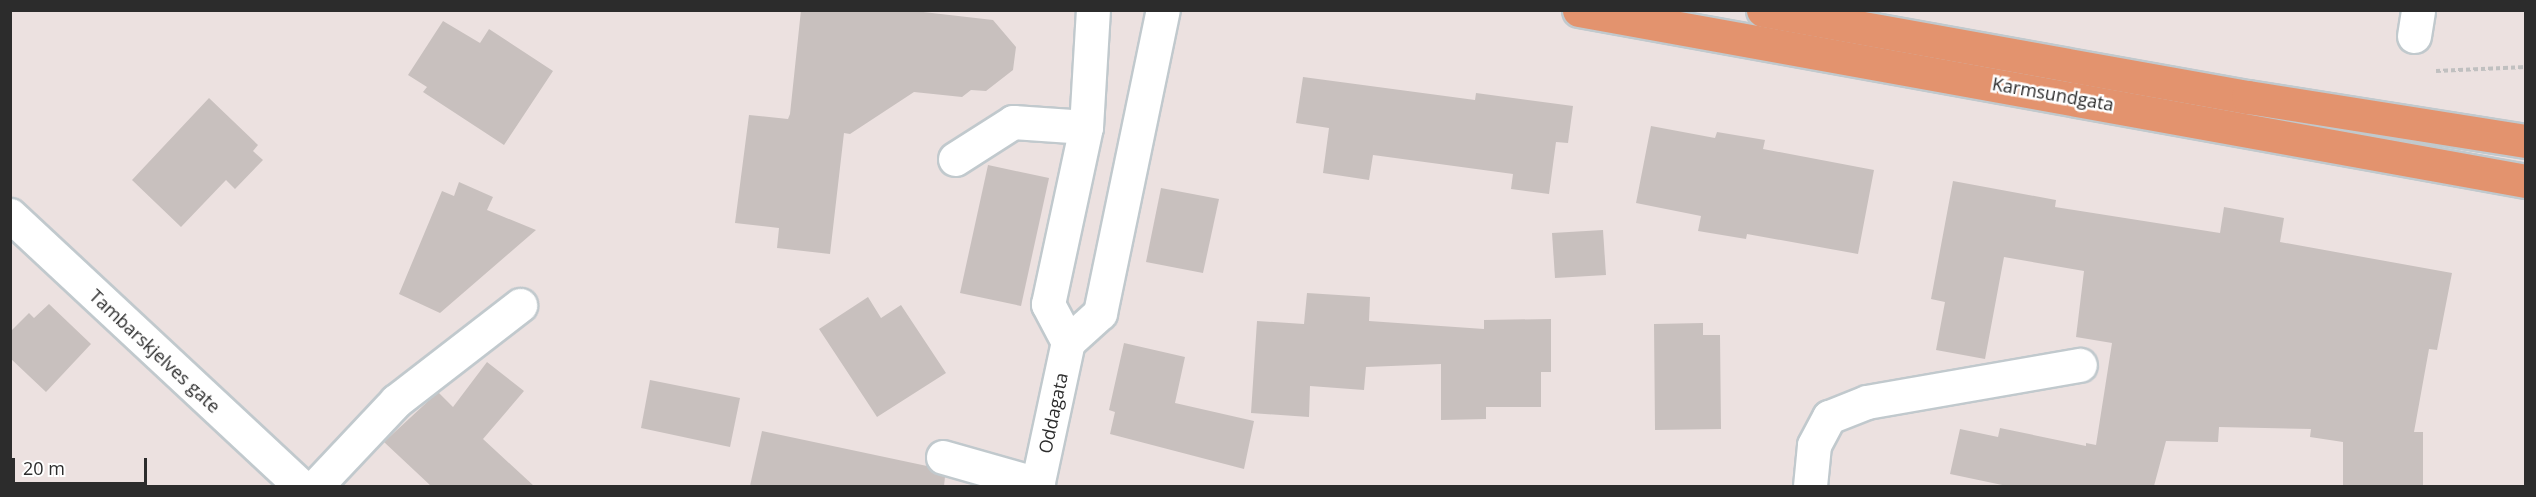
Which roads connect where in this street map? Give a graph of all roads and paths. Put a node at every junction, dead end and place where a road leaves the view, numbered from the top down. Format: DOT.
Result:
graph roads {
  1 [pos="1093,10"];
  2 [pos="1163,10"];
  3 [pos="1579,10"];
  4 [pos="1763,10"];
  5 [pos="2526,67"];
  6 [pos="2433,70"];
  7 [pos="1086,127"];
  8 [pos="2526,141"];
  9 [pos="955,159"];
  10 [pos="2526,181"];
  11 [pos="10,215"];
  12 [pos="520,305"];
  13 [pos="1068,342"];
  14 [pos="2080,365"];
  15 [pos="944,457"];
  16 [pos="1038,485"];
  17 [pos="301,486"];
  18 [pos="316,486"];
  19 [pos="1810,486"];
  1 -- 7 [label="street"];
  2 -- 13 [label="street"];
  3 -- 10 [label="main road, Karmsundgata"];
  4 -- 8 [label="main road, Karmsundgata"];
  5 -- 6 [label="path"];
  7 -- 9 [label="street"];
  7 -- 13 [label="street"];
  11 -- 17 [label="street, Tambarskjelves gate"];
  12 -- 18 [label="street"];
  13 -- 16 [label="street, Oddagata"];
  14 -- 19 [label="street"];
  15 -- 16 [label="street, Oddagata"];
}
